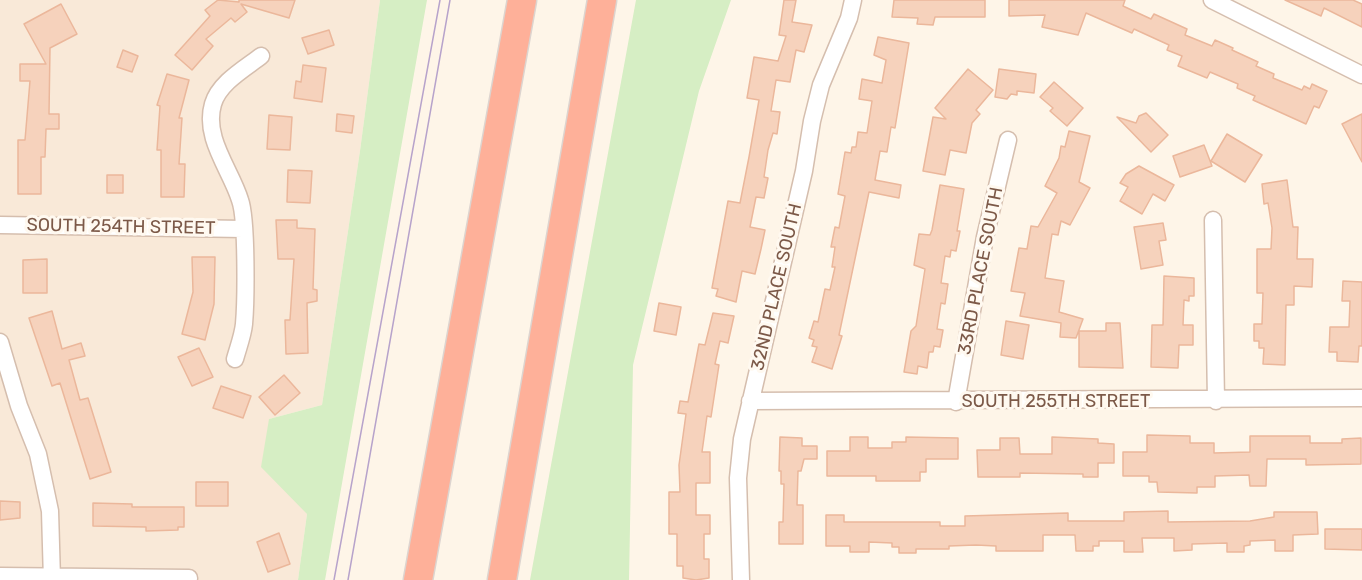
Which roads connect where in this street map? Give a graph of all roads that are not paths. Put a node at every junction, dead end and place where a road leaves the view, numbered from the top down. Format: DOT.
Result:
graph roads {
  1 [pos="522,0"];
  2 [pos="602,0"];
  3 [pos="853,0"];
  4 [pos="1212,0"];
  5 [pos="261,56"];
  6 [pos="1362,75"];
  7 [pos="1008,140"];
  8 [pos="1213,220"];
  9 [pos="0,225"];
  10 [pos="243,229"];
  11 [pos="0,342"];
  12 [pos="235,359"];
  13 [pos="1362,398"];
  14 [pos="750,401"];
  15 [pos="1216,401"];
  16 [pos="956,402"];
  17 [pos="0,576"];
  18 [pos="189,578"];
  19 [pos="52,579"];
  20 [pos="418,580"];
  21 [pos="502,580"];
  22 [pos="741,580"];
  1 -- 20 [label="highway"];
  2 -- 21 [label="highway"];
  3 -- 14 [label="street, 32ND PLACE SOUTH"];
  4 -- 6 [label="street"];
  5 -- 10 [label="street"];
  7 -- 16 [label="street, 33RD PLACE SOUTH"];
  8 -- 15 [label="street"];
  9 -- 10 [label="street, SOUTH 254TH STREET"];
  10 -- 12 [label="street"];
  11 -- 19 [label="street"];
  13 -- 15 [label="street, SOUTH 255TH STREET"];
  14 -- 16 [label="street, SOUTH 255TH STREET"];
  14 -- 22 [label="street, 32ND PLACE SOUTH"];
  15 -- 16 [label="street, SOUTH 255TH STREET"];
  17 -- 19 [label="street"];
  18 -- 19 [label="street"];
}
